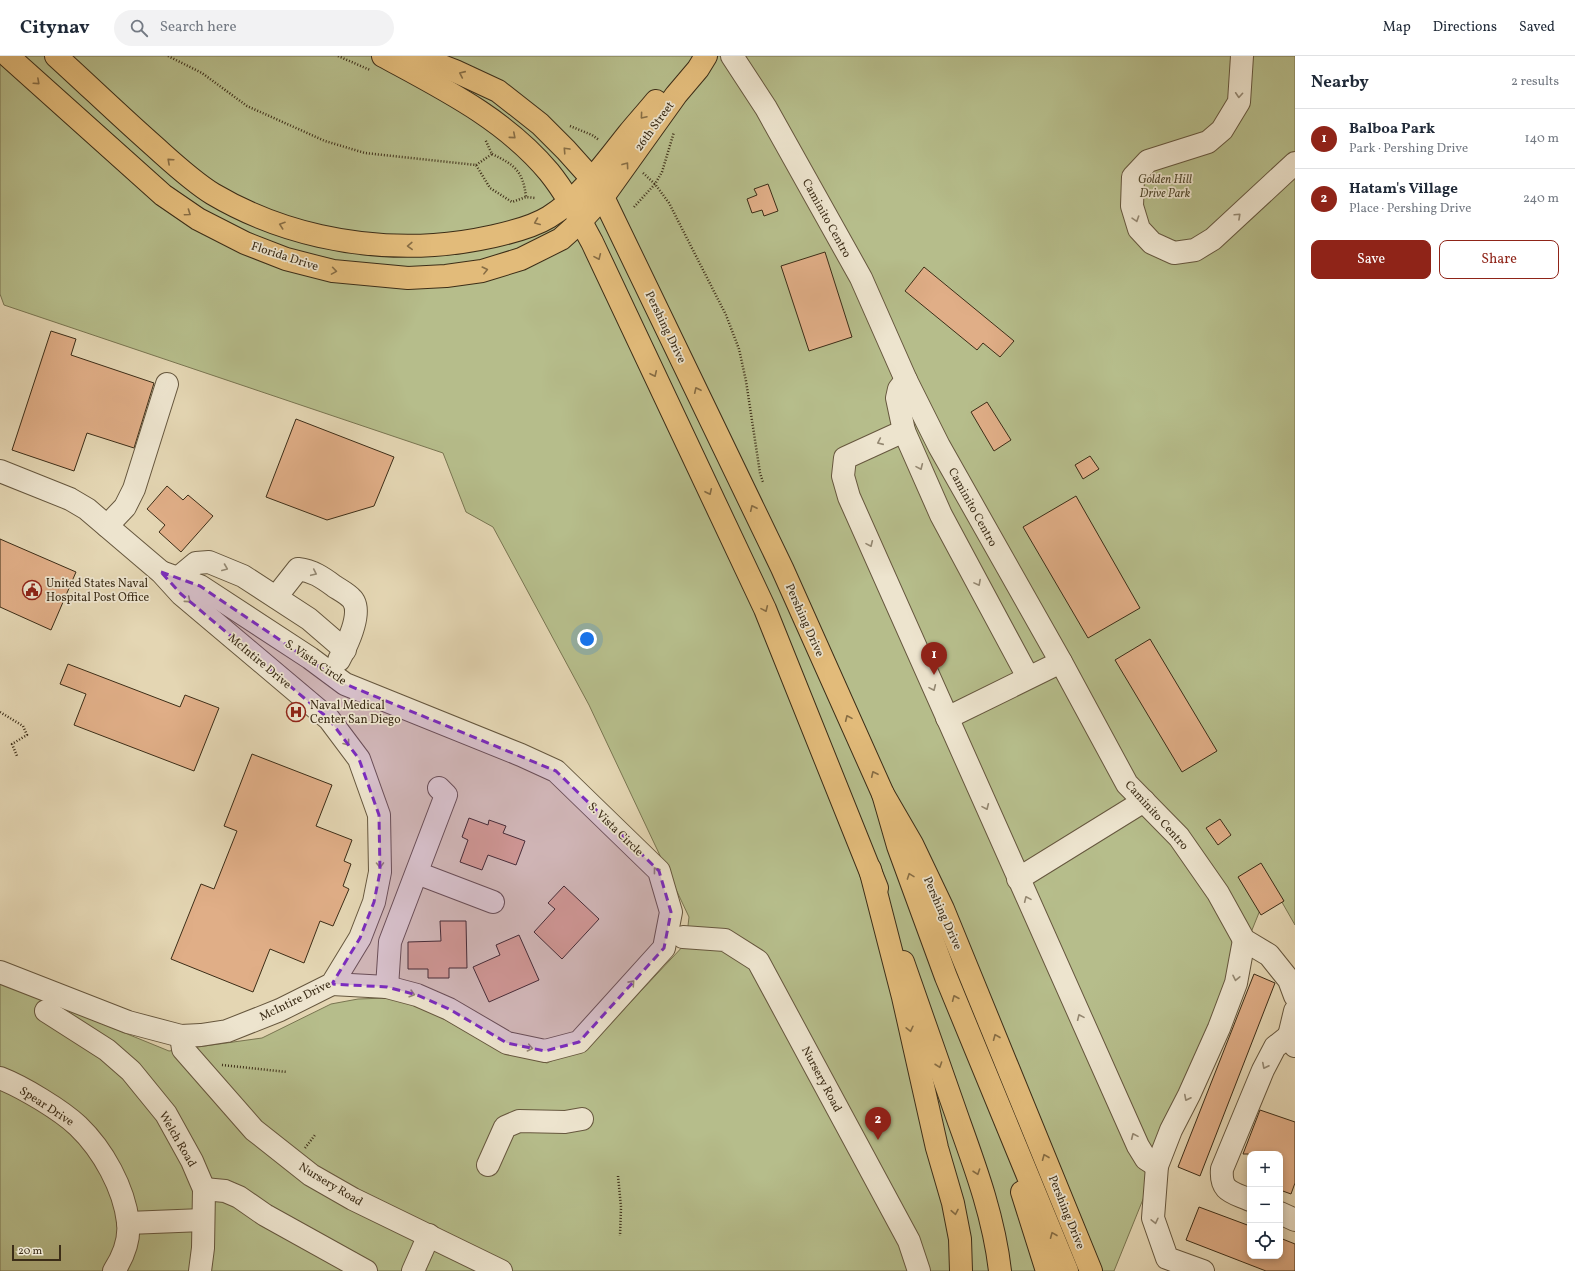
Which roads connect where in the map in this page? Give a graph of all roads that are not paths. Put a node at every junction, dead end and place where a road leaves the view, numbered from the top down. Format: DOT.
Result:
graph roads {
  1 [pos="8,56"];
  2 [pos="56,56"];
  3 [pos="412,56"];
  4 [pos="698,56"];
  5 [pos="706,56"];
  6 [pos="732,56"];
  7 [pos="1242,56"];
  8 [pos="378,64"];
  9 [pos="1295,162"];
  10 [pos="597,188"];
  11 [pos="570,202"];
  12 [pos="581,221"];
  13 [pos="906,380"];
  14 [pos="167,384"];
  15 [pos="904,431"];
  16 [pos="0,471"];
  17 [pos="107,526"];
  18 [pos="170,575"];
  19 [pos="276,597"];
  20 [pos="345,650"];
  21 [pos="1061,662"];
  22 [pos="331,673"];
  23 [pos="1028,677"];
  24 [pos="947,718"];
  25 [pos="439,788"];
  26 [pos="883,794"];
  27 [pos="1144,802"];
  28 [pos="870,869"];
  29 [pos="417,873"];
  30 [pos="1018,879"];
  31 [pos="493,902"];
  32 [pos="683,937"];
  33 [pos="1244,940"];
  34 [pos="0,972"];
  35 [pos="332,984"];
  36 [pos="387,987"];
  37 [pos="1295,996"];
  38 [pos="46,1011"];
  39 [pos="1295,1011"];
  40 [pos="968,1028"];
  41 [pos="181,1036"];
  42 [pos="1292,1041"];
  43 [pos="0,1078"];
  44 [pos="582,1119"];
  45 [pos="488,1165"];
  46 [pos="1157,1166"];
  47 [pos="204,1189"];
  48 [pos="1247,1199"];
  49 [pos="1283,1214"];
  50 [pos="204,1220"];
  51 [pos="1295,1220"];
  52 [pos="128,1223"];
  53 [pos="429,1235"];
  54 [pos="1170,1264"];
  55 [pos="114,1271"];
  56 [pos="200,1271"];
  57 [pos="366,1271"];
  58 [pos="412,1271"];
  59 [pos="501,1271"];
  60 [pos="919,1271"];
  61 [pos="961,1271"];
  62 [pos="1000,1271"];
  63 [pos="1047,1271"];
  64 [pos="1068,1271"];
  65 [pos="1091,1271"];
  66 [pos="1203,1271"];
  1 -- 12 [label="main road, Florida Drive, one-way"];
  11 -- 2 [label="main road, one-way"];
  10 -- 3 [label="main road, Pershing Drive, one-way"];
  4 -- 10 [label="main road, 26th Street, one-way"];
  10 -- 5 [label="main road, 26th Street, one-way"];
  6 -- 13 [label="street, Caminito Centro"];
  7 -- 9 [label="street, one-way"];
  8 -- 11 [label="main road, one-way"];
  10 -- 11 [label="main road"];
  10 -- 12 [label="main road, Florida Drive"];
  26 -- 10 [label="main road, Pershing Drive, one-way"];
  11 -- 12 [label="main road"];
  12 -- 28 [label="main road, one-way"];
  13 -- 15 [label="street"];
  13 -- 21 [label="street, Caminito Centro"];
  14 -- 17 [label="street"];
  15 -- 23 [label="street, one-way"];
  15 -- 24 [label="street, one-way"];
  16 -- 17 [label="street, McIntire Drive"];
  17 -- 18 [label="street, McIntire Drive"];
  18 -- 19 [label="street, one-way"];
  18 -- 22 [label="street, S. Vista Circle"];
  18 -- 35 [label="street, McIntire Drive, one-way"];
  19 -- 20 [label="street"];
  19 -- 20 [label="street, one-way"];
  20 -- 22 [label="street"];
  21 -- 23 [label="street"];
  21 -- 27 [label="street, Caminito Centro"];
  36 -- 22 [label="street, S. Vista Circle, one-way"];
  23 -- 24 [label="street"];
  24 -- 30 [label="street, one-way"];
  25 -- 29 [label="street"];
  40 -- 26 [label="main road, one-way"];
  65 -- 26 [label="main road, Pershing Drive, one-way"];
  27 -- 30 [label="street"];
  27 -- 33 [label="street, Caminito Centro"];
  28 -- 61 [label="main road, one-way"];
  28 -- 62 [label="main road, one-way"];
  29 -- 31 [label="street"];
  29 -- 36 [label="street"];
  46 -- 30 [label="street, one-way"];
  32 -- 60 [label="street, Nursery Road"];
  33 -- 37 [label="street"];
  33 -- 46 [label="street, one-way"];
  34 -- 41 [label="street, McIntire Drive"];
  35 -- 36 [label="street, S. Vista Circle"];
  35 -- 41 [label="street, McIntire Drive"];
  38 -- 47 [label="street, Welch Road"];
  39 -- 42 [label="street"];
  40 -- 63 [label="main road"];
  64 -- 40 [label="main road, one-way"];
  41 -- 53 [label="street, Nursery Road"];
  42 -- 48 [label="street, one-way"];
  43 -- 52 [label="street, Spear Drive"];
  44 -- 45 [label="street"];
  46 -- 54 [label="street, one-way"];
  47 -- 50 [label="street, Welch Road"];
  47 -- 57 [label="street"];
  49 -- 51 [label="street"];
  50 -- 52 [label="street"];
  50 -- 56 [label="street, Welch Road"];
  52 -- 55 [label="street, Spear Drive"];
  53 -- 58 [label="street"];
  53 -- 59 [label="street, Nursery Road"];
  54 -- 66 [label="street"];
}
